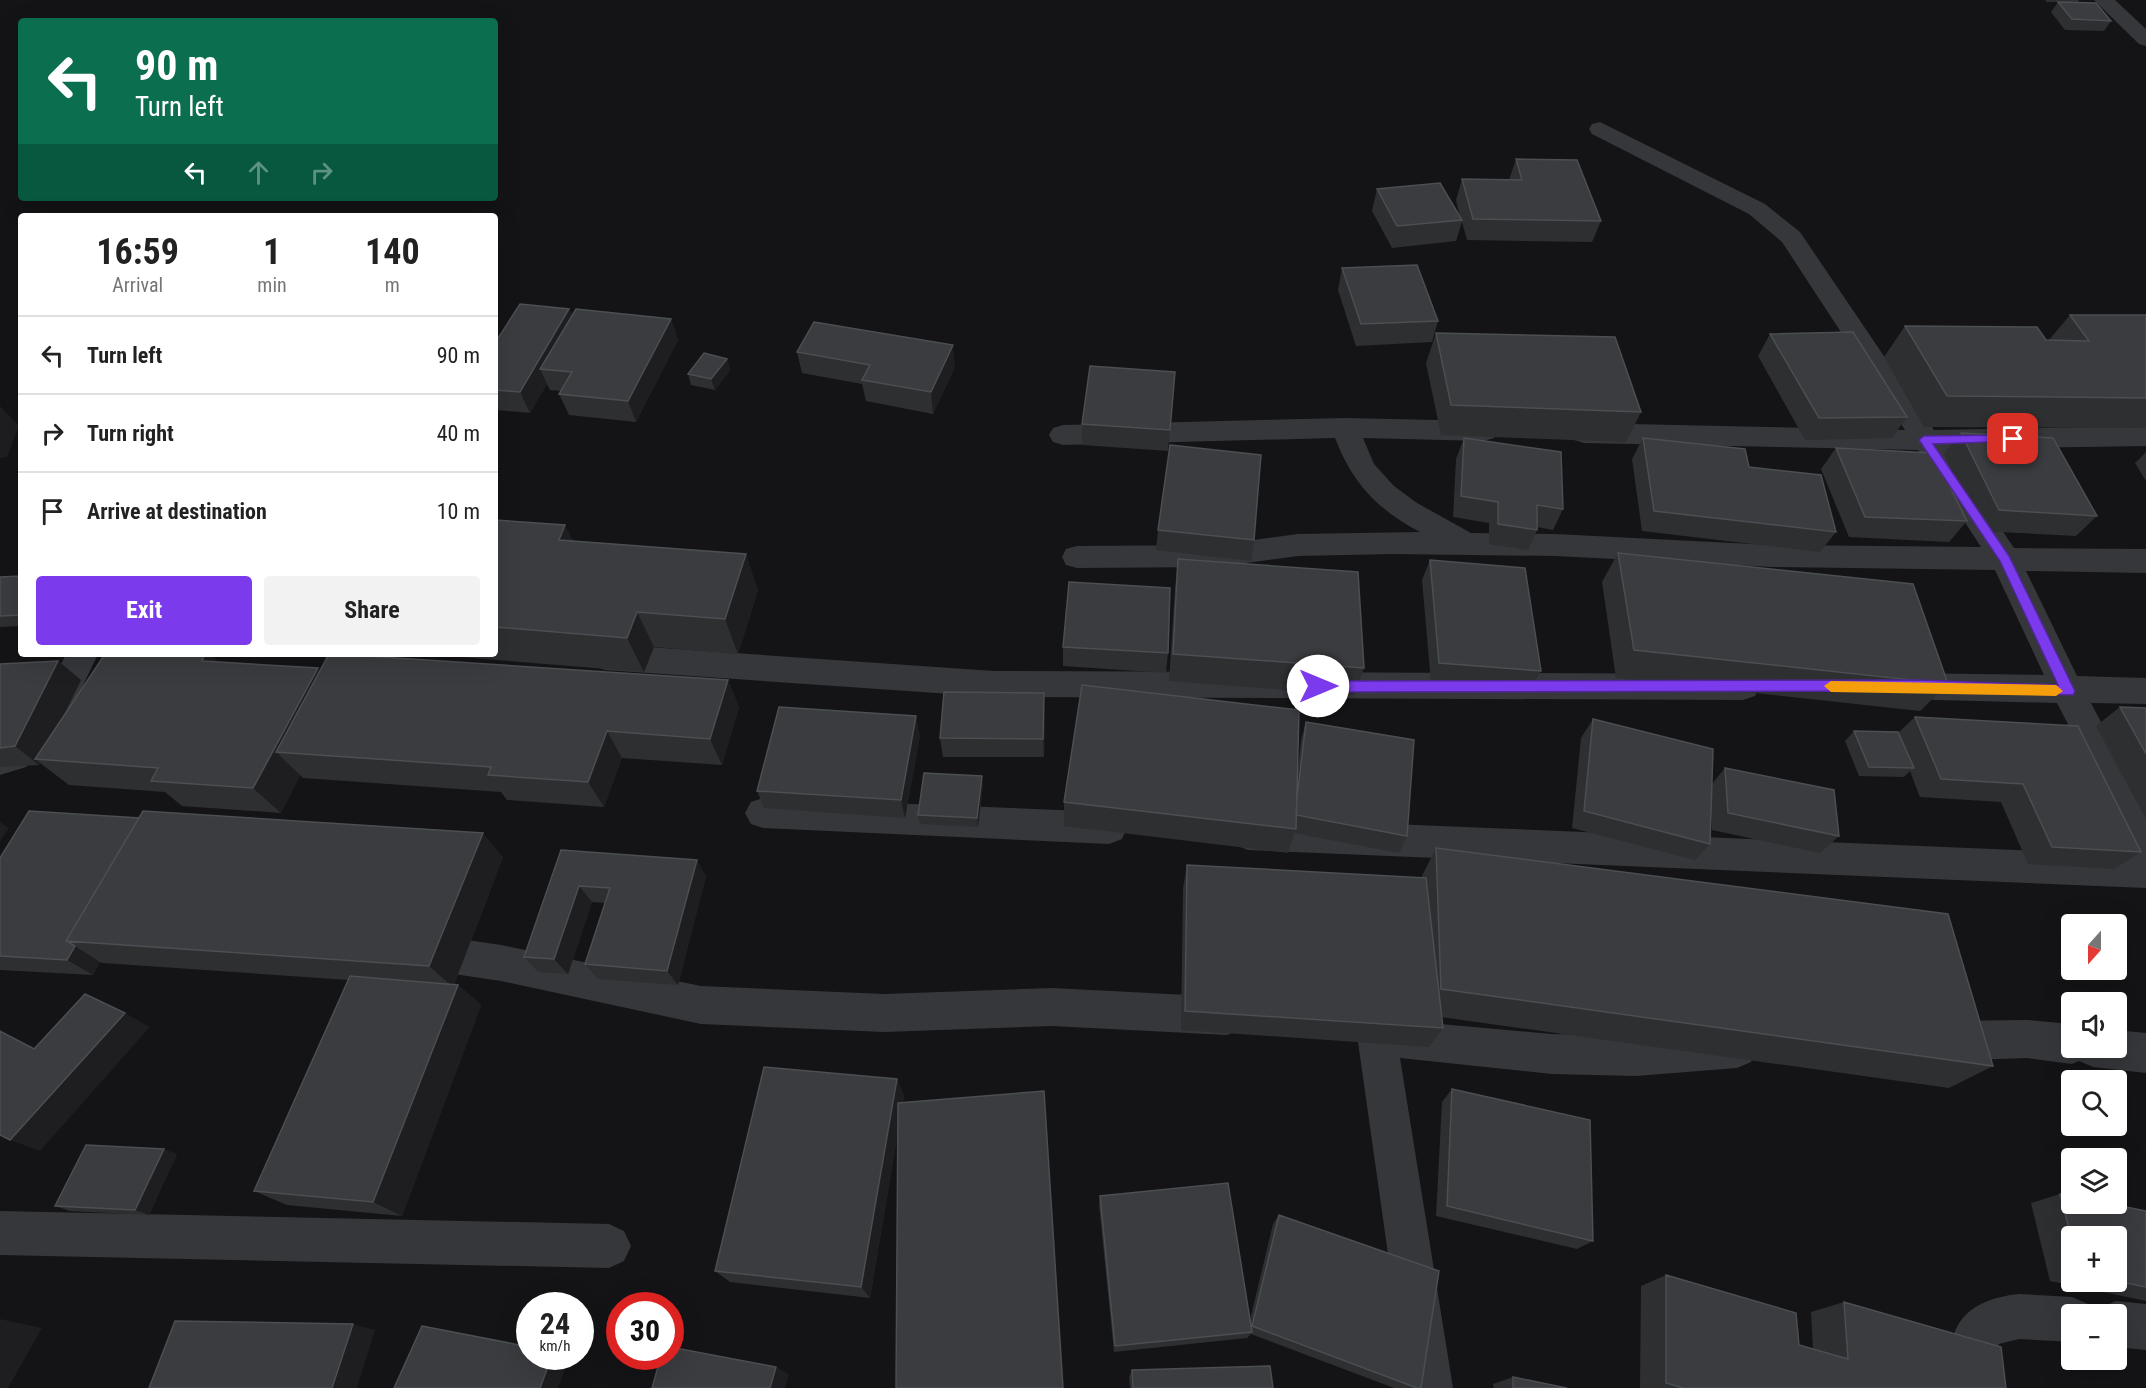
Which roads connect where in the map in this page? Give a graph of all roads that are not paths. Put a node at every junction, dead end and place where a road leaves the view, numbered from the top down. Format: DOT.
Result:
graph roads {
  1 [pos="2104,0"];
  2 [pos="2146,40"];
  3 [pos="1600,129"];
  4 [pos="1345,428"];
  5 [pos="1510,432"];
  6 [pos="1558,433"];
  7 [pos="1064,435"];
  8 [pos="2146,436"];
  9 [pos="1924,440"];
  10 [pos="1472,544"];
  11 [pos="1077,557"];
  12 [pos="2005,559"];
  13 [pos="2146,561"];
  14 [pos="578,655"];
  15 [pos="81,657"];
  16 [pos="1869,686"];
  17 [pos="1775,687"];
  18 [pos="2068,691"];
  19 [pos="2146,691"];
  20 [pos="0,760"];
  21 [pos="763,813"];
  22 [pos="1145,829"];
  23 [pos="1216,832"];
  24 [pos="2146,843"];
  25 [pos="2146,872"];
  26 [pos="381,950"];
  27 [pos="1262,1018"];
  28 [pos="1903,1041"];
  29 [pos="2061,1043"];
  30 [pos="1766,1046"];
  31 [pos="2127,1051"];
  32 [pos="2146,1053"];
  33 [pos="0,1233"];
  34 [pos="609,1246"];
  35 [pos="2061,1319"];
  36 [pos="2127,1325"];
  37 [pos="2146,1327"];
  38 [pos="1430,1388"];
  39 [pos="1976,1388"];
  1 -- 2 [label="street"];
  3 -- 9 [label="street"];
  4 -- 5 [label="street"];
  4 -- 7 [label="street"];
  4 -- 10 [label="street"];
  6 -- 9 [label="street"];
  8 -- 9 [label="street"];
  9 -- 12 [label="street"];
  10 -- 11 [label="street"];
  10 -- 12 [label="street"];
  12 -- 13 [label="street"];
  12 -- 18 [label="street"];
  14 -- 17 [label="street"];
  15 -- 20 [label="street"];
  16 -- 18 [label="street"];
  18 -- 19 [label="street"];
  18 -- 24 [label="street"];
  21 -- 22 [label="street"];
  23 -- 25 [label="street"];
  26 -- 27 [label="street"];
  28 -- 29 [label="street"];
  30 -- 38 [label="street"];
  31 -- 32 [label="street"];
  33 -- 34 [label="street"];
  35 -- 39 [label="street"];
  36 -- 37 [label="street"];
}
